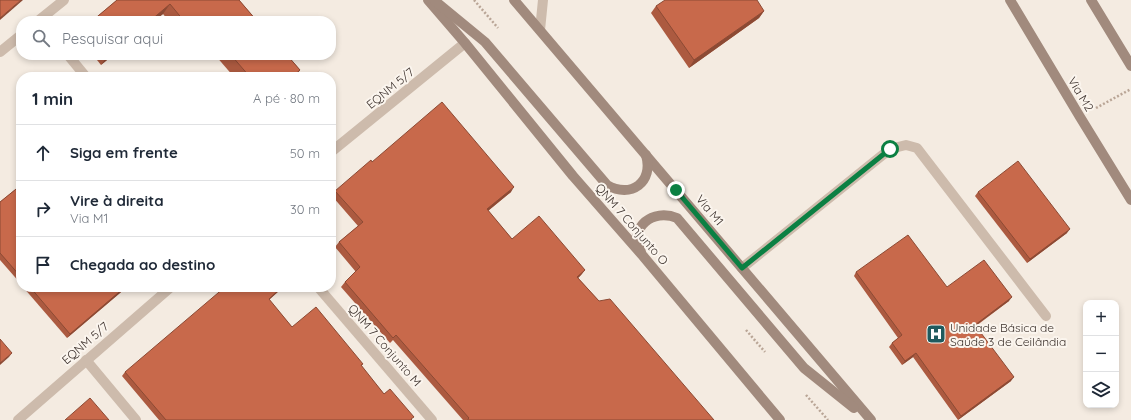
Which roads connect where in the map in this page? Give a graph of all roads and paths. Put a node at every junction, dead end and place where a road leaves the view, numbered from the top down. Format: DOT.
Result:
graph roads {
  1 [pos="64,0"];
  2 [pos="428,0"];
  3 [pos="434,0"];
  4 [pos="514,0"];
  5 [pos="543,0"];
  6 [pos="1010,0"];
  7 [pos="1091,0"];
  8 [pos="44,16"];
  9 [pos="540,30"];
  10 [pos="16,39"];
  11 [pos="465,43"];
  12 [pos="0,52"];
  13 [pos="72,60"];
  14 [pos="1131,66"];
  15 [pos="82,72"];
  16 [pos="1131,89"];
  17 [pos="1080,117"];
  18 [pos="336,148"];
  19 [pos="646,154"];
  20 [pos="1131,200"];
  21 [pos="643,256"];
  22 [pos="742,268"];
  23 [pos="165,292"];
  24 [pos="322,292"];
  25 [pos="1046,316"];
  26 [pos="86,360"];
  27 [pos="18,420"];
  28 [pos="136,420"];
  29 [pos="432,420"];
  30 [pos="780,420"];
  31 [pos="870,420"];
  1 -- 8 [label="street"];
  2 -- 11 [label="main road"];
  3 -- 19 [label="main road"];
  4 -- 9 [label="main road, Via M1"];
  5 -- 9 [label="street"];
  6 -- 17 [label="main road, Via M2"];
  7 -- 14 [label="main road"];
  9 -- 19 [label="main road, Via M1"];
  10 -- 12 [label="street"];
  11 -- 18 [label="street, EQNM 5/7"];
  11 -- 21 [label="main road, QNM 7 Conjunto O"];
  13 -- 15 [label="street"];
  16 -- 17 [label="path"];
  17 -- 20 [label="main road, Via M2"];
  19 -- 22 [label="main road, Via M1"];
  21 -- 30 [label="main road, QNM 7 Conjunto O"];
  21 -- 31 [label="main road"];
  22 -- 25 [label="street"];
  22 -- 31 [label="main road, Via M1"];
  23 -- 26 [label="street, EQNM 5/7"];
  24 -- 29 [label="street, QNM 7 Conjunto M"];
  26 -- 27 [label="street, EQNM 5/7"];
  26 -- 28 [label="street"];
}
